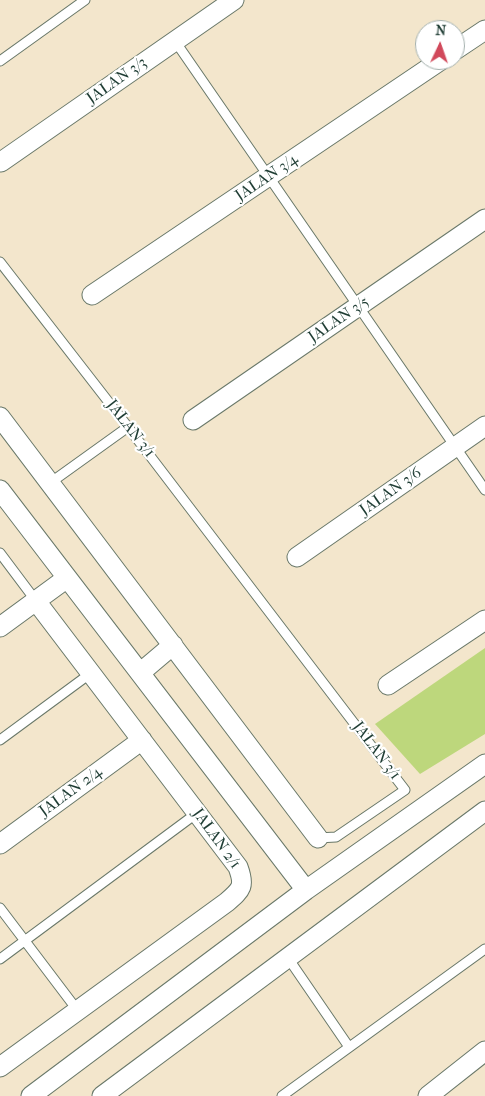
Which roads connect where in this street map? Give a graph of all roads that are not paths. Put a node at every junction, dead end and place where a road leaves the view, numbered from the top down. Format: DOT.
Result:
graph roads {
  1 [pos="85,0"];
  2 [pos="234,0"];
  3 [pos="485,30"];
  4 [pos="175,41"];
  5 [pos="465,43"];
  6 [pos="0,61"];
  7 [pos="426,70"];
  8 [pos="1,162"];
  9 [pos="269,177"];
  10 [pos="485,219"];
  11 [pos="0,262"];
  12 [pos="92,295"];
  13 [pos="359,307"];
  14 [pos="0,417"];
  15 [pos="193,420"];
  16 [pos="485,426"];
  17 [pos="128,427"];
  18 [pos="456,447"];
  19 [pos="50,482"];
  20 [pos="0,490"];
  21 [pos="485,490"];
  22 [pos="0,553"];
  23 [pos="298,557"];
  24 [pos="67,578"];
  25 [pos="36,601"];
  26 [pos="485,620"];
  27 [pos="0,627"];
  28 [pos="173,645"];
  29 [pos="91,673"];
  30 [pos="140,673"];
  31 [pos="388,686"];
  32 [pos="0,740"];
  33 [pos="142,740"];
  34 [pos="485,764"];
  35 [pos="485,812"];
  36 [pos="197,813"];
  37 [pos="318,838"];
  38 [pos="0,844"];
  39 [pos="306,890"];
  40 [pos="0,908"];
  41 [pos="25,941"];
  42 [pos="485,949"];
  43 [pos="288,958"];
  44 [pos="0,959"];
  45 [pos="79,1011"];
  46 [pos="350,1047"];
  47 [pos="485,1052"];
  48 [pos="0,1067"];
  49 [pos="42,1093"];
  50 [pos="102,1096"];
  51 [pos="282,1096"];
  52 [pos="428,1096"];
  1 -- 6 [label="lane"];
  2 -- 4 [label="street, JALAN 3/3"];
  3 -- 5 [label="street"];
  4 -- 8 [label="street, JALAN 3/3"];
  4 -- 9 [label="lane"];
  7 -- 9 [label="street, JALAN 3/4"];
  9 -- 12 [label="street, JALAN 3/4"];
  9 -- 13 [label="lane"];
  10 -- 13 [label="street, JALAN 3/5"];
  11 -- 17 [label="lane, JALAN 3/1"];
  13 -- 15 [label="street, JALAN 3/5"];
  13 -- 18 [label="lane"];
  14 -- 19 [label="street, JALAN 3/1"];
  16 -- 18 [label="street, JALAN 3/6"];
  17 -- 19 [label="lane"];
  17 -- 37 [label="lane, JALAN 3/1"];
  18 -- 21 [label="lane"];
  18 -- 23 [label="street, JALAN 3/6"];
  19 -- 28 [label="street, JALAN 3/1"];
  20 -- 24 [label="street"];
  22 -- 25 [label="lane"];
  24 -- 25 [label="street"];
  24 -- 30 [label="street"];
  25 -- 27 [label="street"];
  25 -- 29 [label="street, JALAN 2/1"];
  26 -- 31 [label="street"];
  28 -- 30 [label="street"];
  28 -- 37 [label="street, JALAN 3/1"];
  29 -- 32 [label="lane"];
  29 -- 33 [label="street, JALAN 2/1"];
  30 -- 39 [label="street"];
  33 -- 36 [label="street, JALAN 2/1"];
  33 -- 38 [label="street, JALAN 2/4"];
  34 -- 39 [label="street"];
  35 -- 43 [label="street"];
  36 -- 41 [label="lane"];
  36 -- 45 [label="street, JALAN 2/1"];
  39 -- 49 [label="street"];
  40 -- 41 [label="lane"];
  41 -- 44 [label="lane"];
  41 -- 45 [label="lane"];
  42 -- 46 [label="lane"];
  43 -- 46 [label="lane"];
  43 -- 50 [label="street"];
  45 -- 48 [label="street, JALAN 2/1"];
  46 -- 51 [label="lane"];
  47 -- 52 [label="street"];
}
